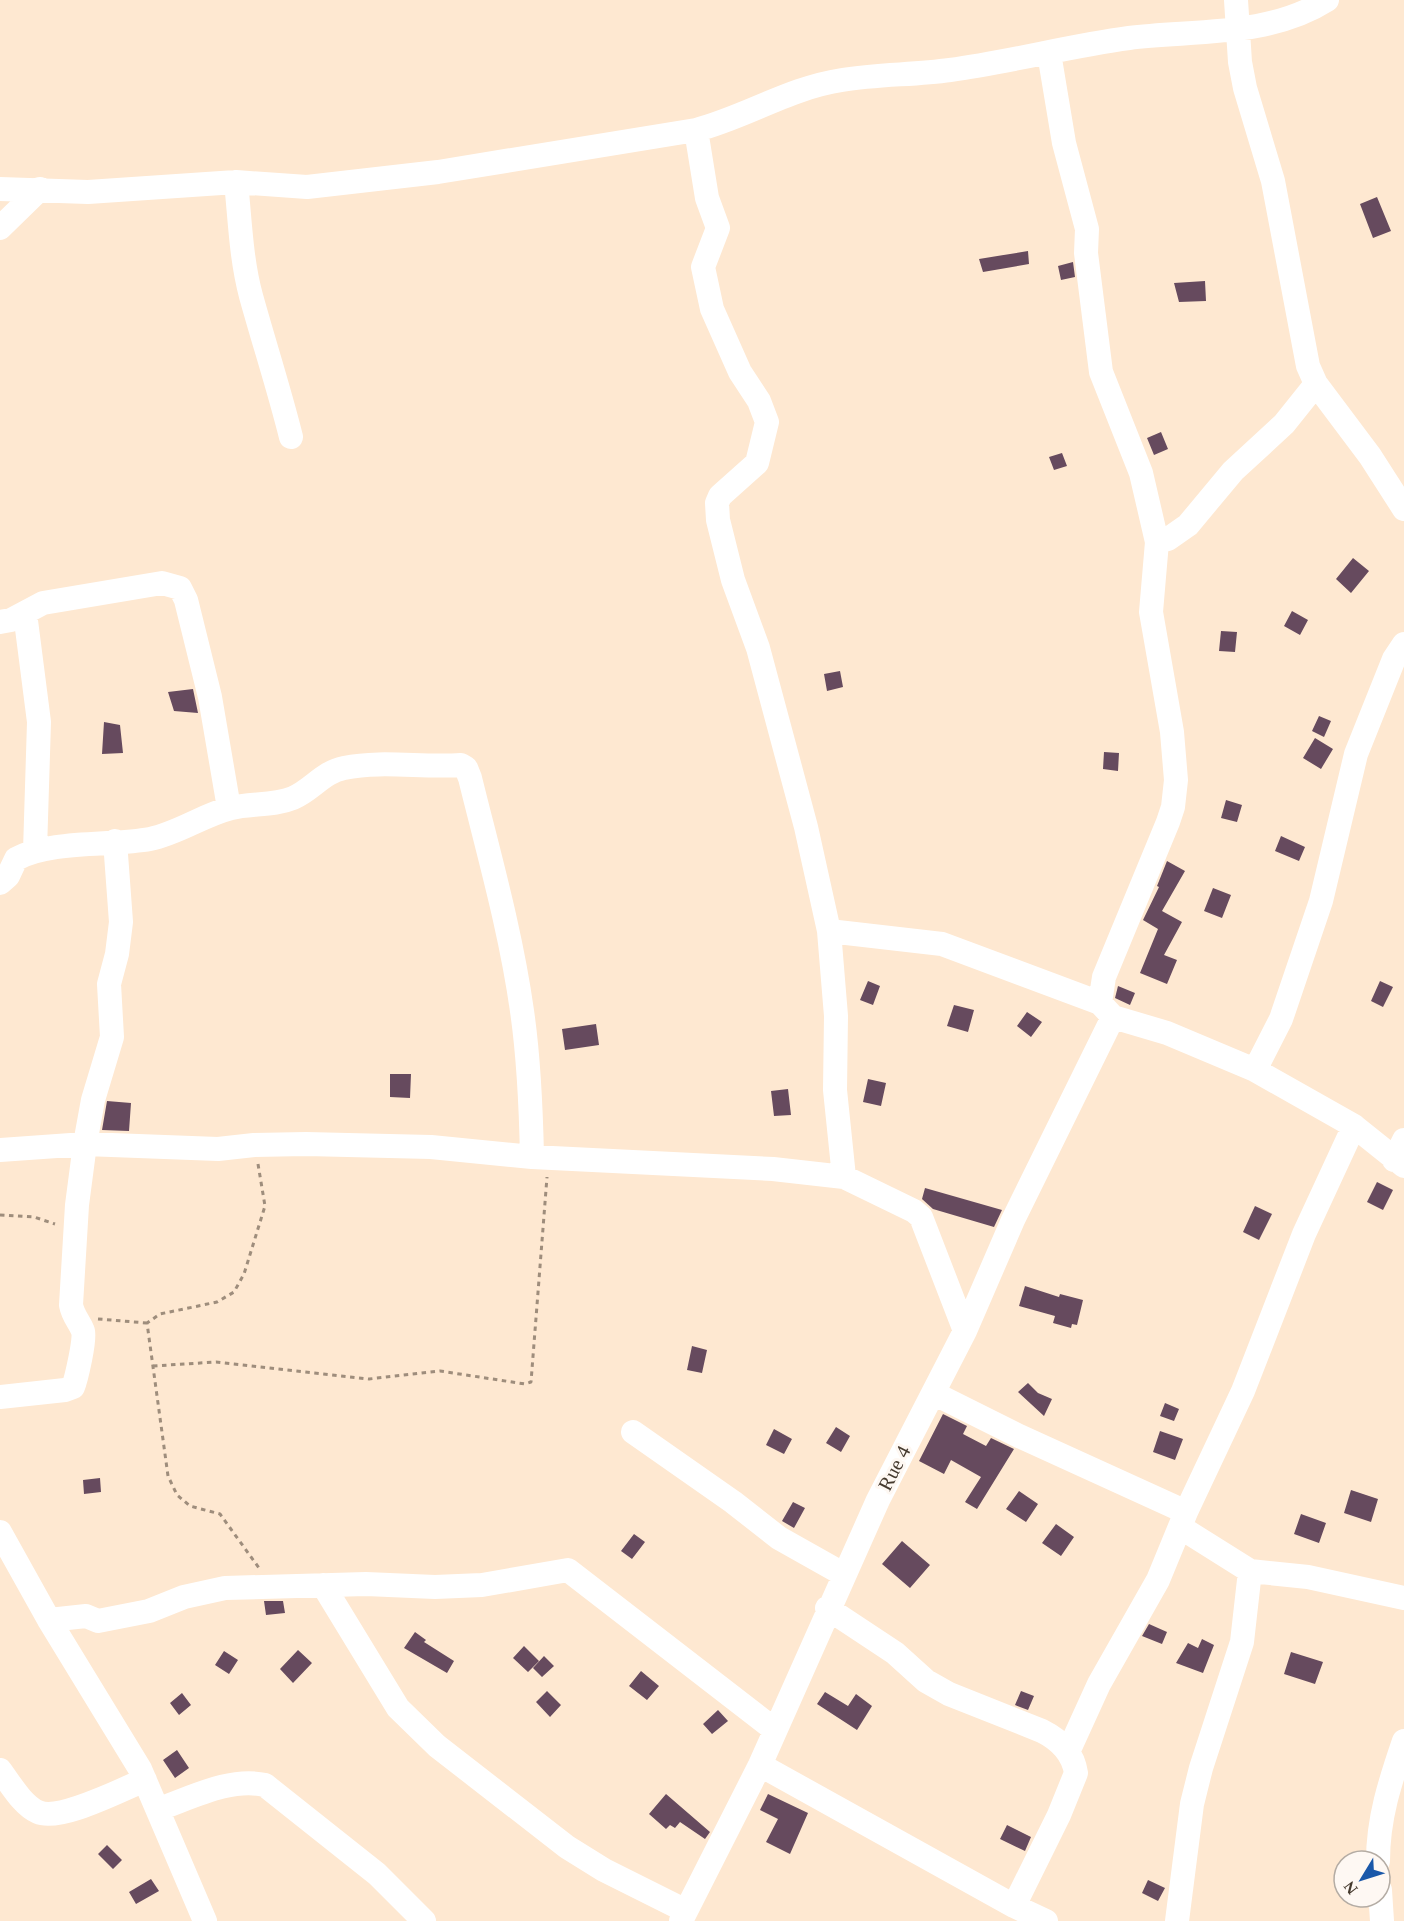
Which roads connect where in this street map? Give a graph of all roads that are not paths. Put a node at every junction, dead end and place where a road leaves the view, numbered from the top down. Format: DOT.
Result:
graph roads {
  1 [pos="1236,0"];
  2 [pos="1327,0"];
  3 [pos="1237,28"];
  4 [pos="1049,53"];
  5 [pos="696,130"];
  6 [pos="236,182"];
  7 [pos="0,189"];
  8 [pos="40,189"];
  9 [pos="0,228"];
  10 [pos="1316,384"];
  11 [pos="291,437"];
  12 [pos="1404,509"];
  13 [pos="1157,542"];
  14 [pos="25,613"];
  15 [pos="0,622"];
  16 [pos="1404,645"];
  17 [pos="229,808"];
  18 [pos="115,841"];
  19 [pos="35,851"];
  20 [pos="0,883"];
  21 [pos="829,931"];
  22 [pos="1106,1010"];
  23 [pos="1255,1070"];
  24 [pos="1354,1126"];
  25 [pos="85,1144"];
  26 [pos="0,1150"];
  27 [pos="1401,1155"];
  28 [pos="540,1157"];
  29 [pos="844,1177"];
  30 [pos="965,1331"];
  31 [pos="933,1393"];
  32 [pos="0,1397"];
  33 [pos="633,1431"];
  34 [pos="1183,1519"];
  35 [pos="0,1532"];
  36 [pos="1250,1571"];
  37 [pos="843,1574"];
  38 [pos="323,1585"];
  39 [pos="1404,1598"];
  40 [pos="827,1608"];
  41 [pos="49,1620"];
  42 [pos="775,1730"];
  43 [pos="1404,1742"];
  44 [pos="1068,1752"];
  45 [pos="760,1765"];
  46 [pos="0,1770"];
  47 [pos="145,1779"];
  48 [pos="159,1809"];
  49 [pos="1378,1849"];
  50 [pos="1014,1906"];
  51 [pos="683,1916"];
  52 [pos="205,1921"];
  53 [pos="424,1921"];
  54 [pos="1046,1921"];
  55 [pos="1177,1921"];
  1 -- 3 [label="street"];
  2 -- 3 [label="street"];
  3 -- 4 [label="street"];
  3 -- 10 [label="street"];
  4 -- 5 [label="street"];
  4 -- 13 [label="street, Rue 4"];
  5 -- 6 [label="street"];
  5 -- 21 [label="street"];
  6 -- 8 [label="street"];
  6 -- 11 [label="street"];
  7 -- 8 [label="street"];
  8 -- 9 [label="street"];
  10 -- 12 [label="street"];
  10 -- 13 [label="street"];
  13 -- 22 [label="street, Rue 4"];
  14 -- 15 [label="street"];
  14 -- 17 [label="street"];
  14 -- 19 [label="street"];
  16 -- 23 [label="street"];
  17 -- 18 [label="street"];
  17 -- 28 [label="street"];
  18 -- 19 [label="street"];
  18 -- 25 [label="street"];
  19 -- 20 [label="street"];
  21 -- 22 [label="street"];
  21 -- 29 [label="street"];
  22 -- 23 [label="street"];
  22 -- 30 [label="street, Rue 4"];
  23 -- 24 [label="street"];
  24 -- 27 [label="street"];
  24 -- 34 [label="street"];
  25 -- 26 [label="street"];
  25 -- 28 [label="street"];
  25 -- 32 [label="street"];
  28 -- 29 [label="street"];
  29 -- 30 [label="street"];
  30 -- 31 [label="street, Rue 4"];
  31 -- 34 [label="street"];
  31 -- 37 [label="street, Rue 4"];
  33 -- 37 [label="street"];
  34 -- 36 [label="street"];
  34 -- 44 [label="street"];
  35 -- 41 [label="street"];
  36 -- 39 [label="street"];
  36 -- 55 [label="street"];
  37 -- 40 [label="street, Rue 4"];
  38 -- 41 [label="street"];
  38 -- 42 [label="street"];
  38 -- 51 [label="street"];
  40 -- 42 [label="street, Rue 4"];
  40 -- 44 [label="street"];
  41 -- 47 [label="street"];
  42 -- 45 [label="street, Rue 4"];
  43 -- 49 [label="street"];
  44 -- 50 [label="street"];
  45 -- 50 [label="street"];
  45 -- 51 [label="street, Rue 4"];
  46 -- 47 [label="street"];
  47 -- 48 [label="street"];
  48 -- 52 [label="street"];
  48 -- 53 [label="street"];
  50 -- 54 [label="street"];
}
